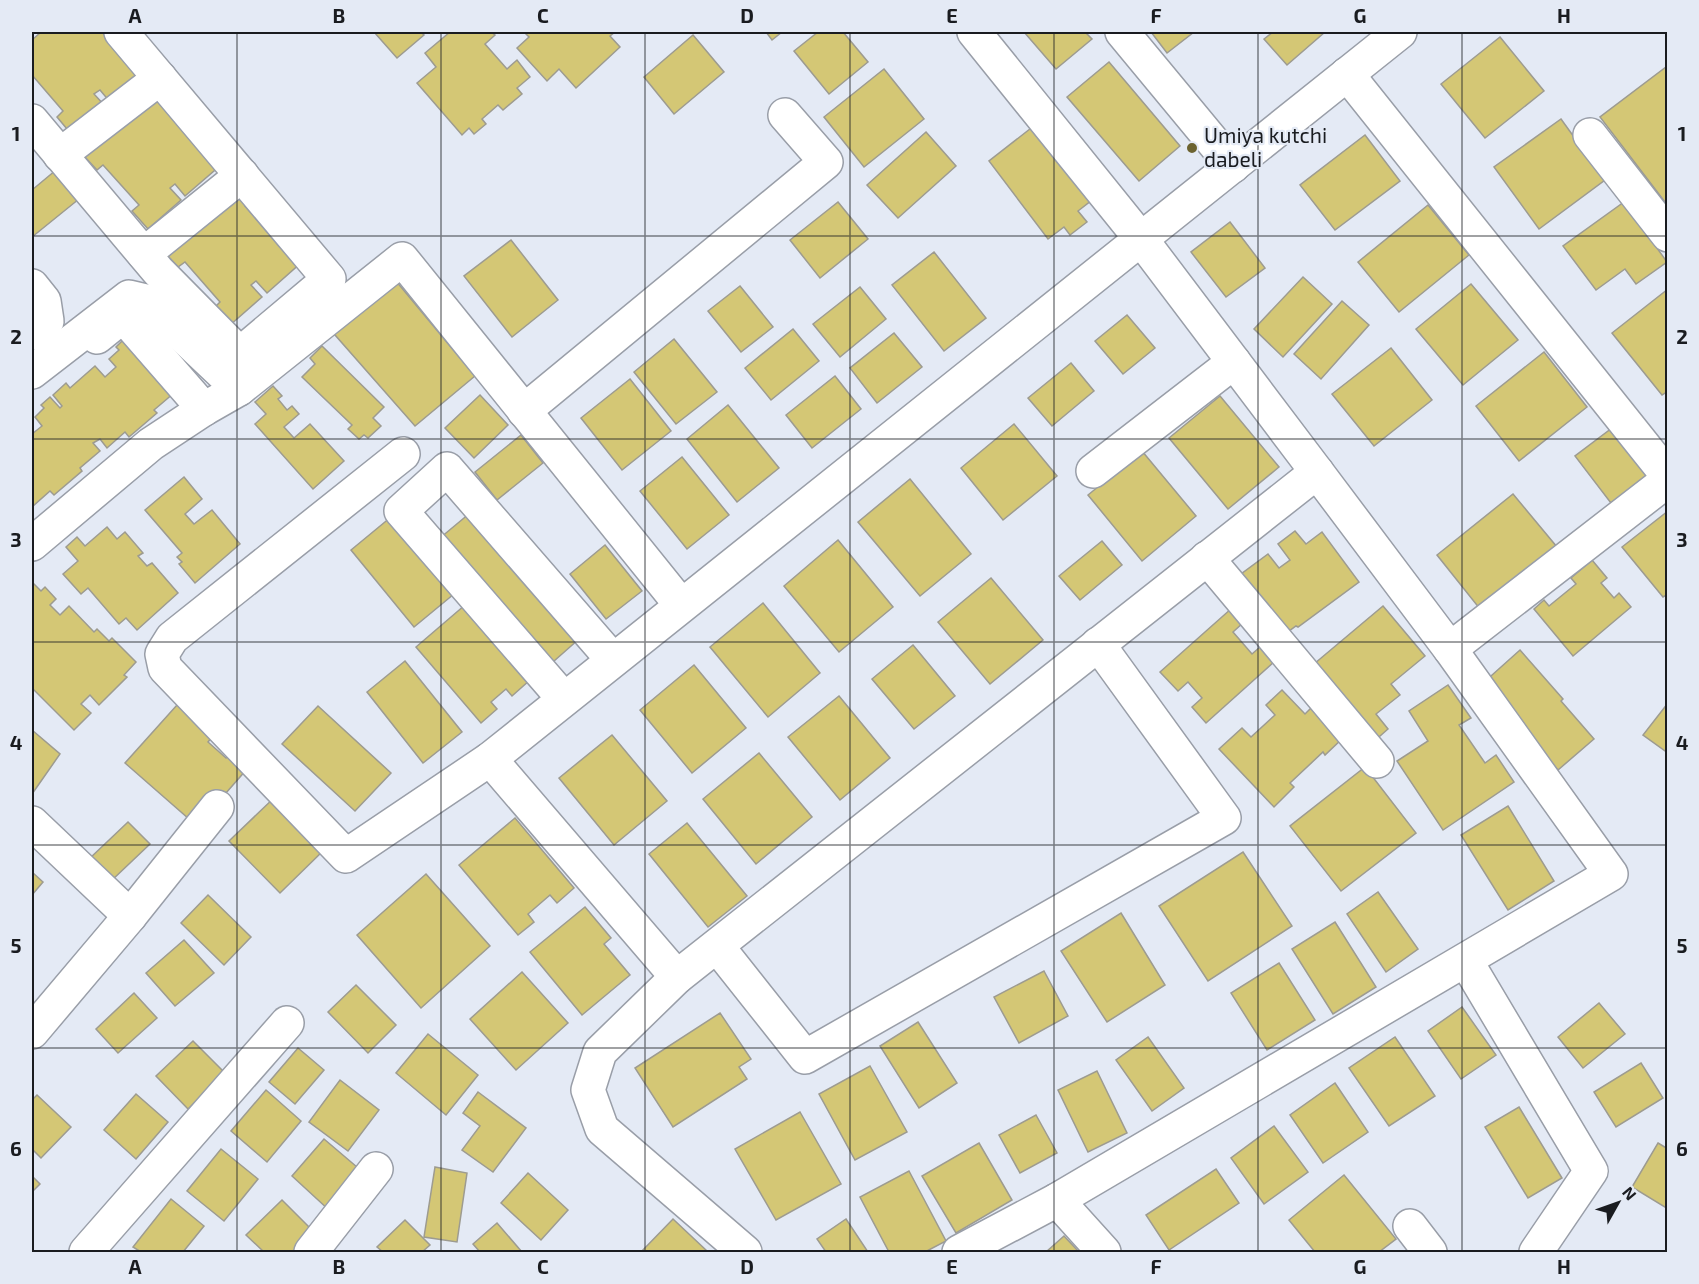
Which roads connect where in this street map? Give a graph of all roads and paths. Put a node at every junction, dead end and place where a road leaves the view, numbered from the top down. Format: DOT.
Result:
graph roads {
  1 [pos="122,32"];
  2 [pos="975,32"];
  3 [pos="1122,32"];
  4 [pos="1400,32"];
  5 [pos="1347,74"];
  6 [pos="160,78"];
  7 [pos="785,115"];
  8 [pos="32,122"];
  9 [pos="1590,135"];
  10 [pos="60,155"];
  11 [pos="1233,166"];
  12 [pos="242,175"];
  13 [pos="1668,235"];
  14 [pos="1141,239"];
  15 [pos="151,263"];
  16 [pos="32,286"];
  17 [pos="146,301"];
  18 [pos="32,333"];
  19 [pos="1234,362"];
  20 [pos="32,372"];
  21 [pos="239,388"];
  22 [pos="32,389"];
  23 [pos="204,409"];
  24 [pos="524,411"];
  25 [pos="403,454"];
  26 [pos="1093,471"];
  27 [pos="1317,472"];
  28 [pos="1668,478"];
  29 [pos="32,544"];
  30 [pos="1208,558"];
  31 [pos="681,605"];
  32 [pos="1098,644"];
  33 [pos="1450,649"];
  34 [pos="613,660"];
  35 [pos="564,699"];
  36 [pos="490,759"];
  37 [pos="1377,761"];
  38 [pos="217,807"];
  39 [pos="32,824"];
  40 [pos="130,916"];
  41 [pos="717,946"];
  42 [pos="1466,961"];
  43 [pos="677,977"];
  44 [pos="287,1023"];
  45 [pos="32,1032"];
  46 [pos="376,1169"];
  47 [pos="1057,1200"];
  48 [pos="1410,1226"];
  49 [pos="86,1252"];
  50 [pos="310,1252"];
  51 [pos="745,1252"];
  52 [pos="958,1252"];
  53 [pos="1104,1252"];
  54 [pos="1430,1252"];
  55 [pos="1536,1252"];
  1 -- 6 [label="street"];
  2 -- 14 [label="street"];
  3 -- 11 [label="street"];
  4 -- 5 [label="street"];
  5 -- 11 [label="street"];
  5 -- 28 [label="street"];
  6 -- 10 [label="street"];
  6 -- 12 [label="street"];
  7 -- 24 [label="street"];
  8 -- 10 [label="street"];
  9 -- 13 [label="street"];
  10 -- 15 [label="street"];
  11 -- 14 [label="street"];
  12 -- 15 [label="street"];
  12 -- 15 [label="street"];
  14 -- 19 [label="street"];
  14 -- 31 [label="street"];
  15 -- 17 [label="street"];
  16 -- 18 [label="street"];
  17 -- 20 [label="street"];
  17 -- 21 [label="street"];
  19 -- 26 [label="street"];
  19 -- 27 [label="street"];
  21 -- 23 [label="street"];
  21 -- 24 [label="street"];
  22 -- 23 [label="street"];
  23 -- 29 [label="street"];
  24 -- 31 [label="street"];
  25 -- 36 [label="street"];
  27 -- 30 [label="street"];
  27 -- 33 [label="street"];
  28 -- 33 [label="street"];
  30 -- 32 [label="street"];
  30 -- 37 [label="street"];
  31 -- 34 [label="street"];
  32 -- 41 [label="street"];
  32 -- 41 [label="street"];
  33 -- 42 [label="street"];
  34 -- 35 [label="street"];
  34 -- 35 [label="street"];
  35 -- 36 [label="street"];
  36 -- 43 [label="street"];
  38 -- 40 [label="street"];
  39 -- 40 [label="street"];
  40 -- 45 [label="street"];
  41 -- 43 [label="street"];
  42 -- 47 [label="street"];
  42 -- 55 [label="street"];
  43 -- 51 [label="street"];
  44 -- 49 [label="street"];
  46 -- 50 [label="street"];
  47 -- 52 [label="street"];
  47 -- 53 [label="street"];
  48 -- 54 [label="street"];
}
